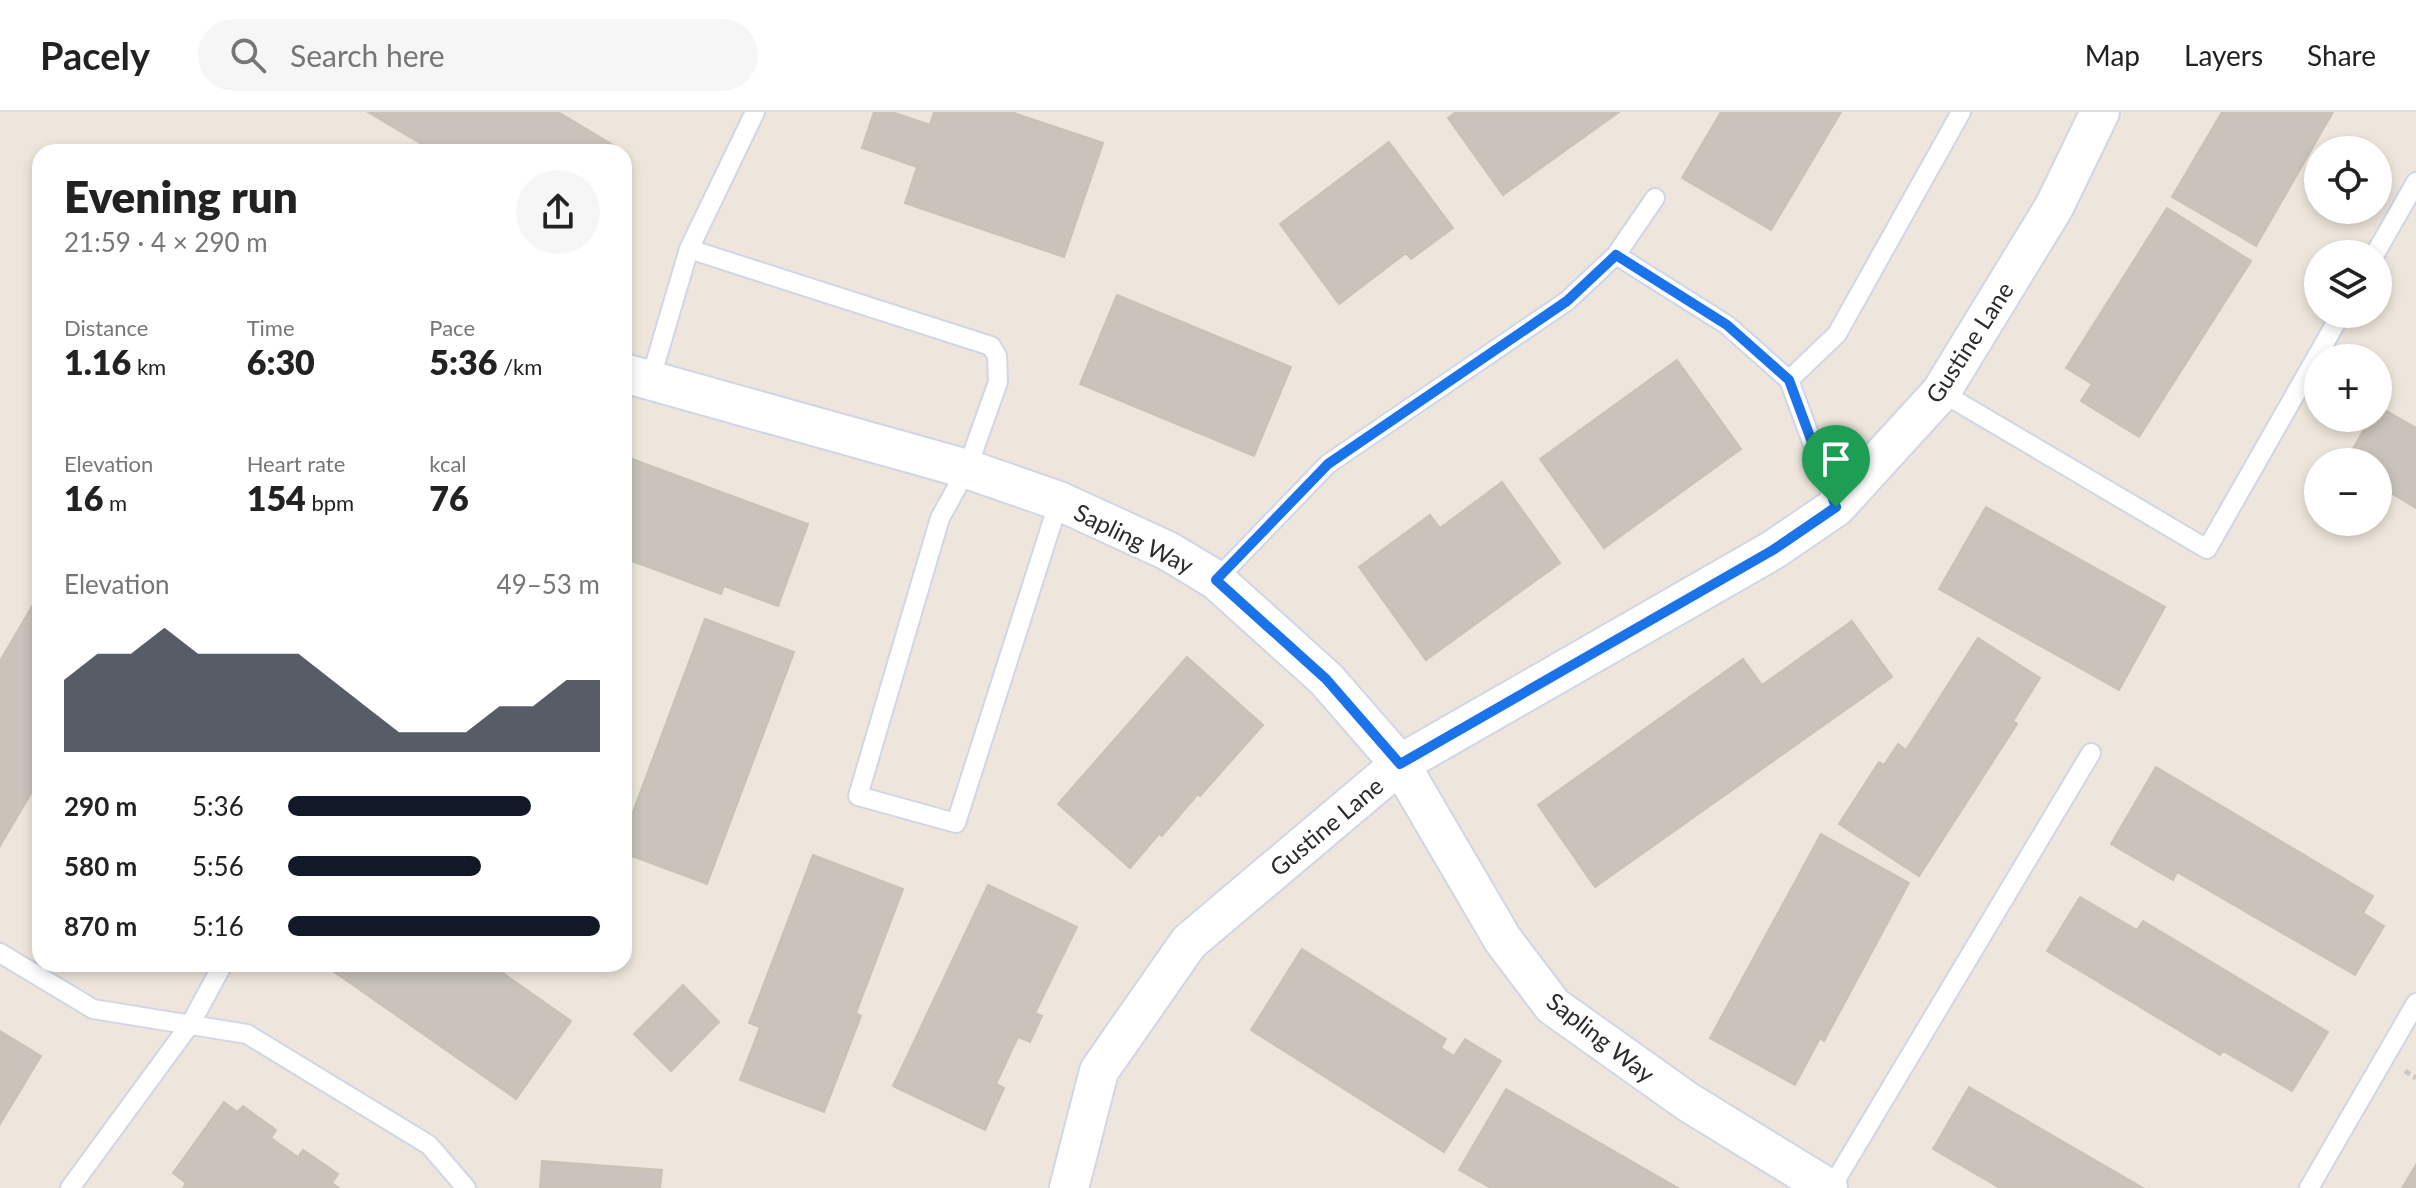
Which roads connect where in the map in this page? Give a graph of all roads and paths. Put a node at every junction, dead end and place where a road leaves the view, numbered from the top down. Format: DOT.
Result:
graph roads {
  1 [pos="755,112"];
  2 [pos="1961,112"];
  3 [pos="2100,112"];
  4 [pos="2416,182"];
  5 [pos="1655,198"];
  6 [pos="2383,240"];
  7 [pos="689,249"];
  8 [pos="1616,255"];
  9 [pos="2333,328"];
  10 [pos="637,377"];
  11 [pos="1789,380"];
  12 [pos="1941,392"];
  13 [pos="967,469"];
  14 [pos="1059,501"];
  15 [pos="1836,507"];
  16 [pos="1216,580"];
  17 [pos="2091,753"];
  18 [pos="1400,764"];
  19 [pos="0,953"];
  20 [pos="219,972"];
  21 [pos="2416,1003"];
  22 [pos="191,1023"];
  23 [pos="70,1188"];
  24 [pos="466,1188"];
  25 [pos="1069,1188"];
  26 [pos="1829,1188"];
  27 [pos="2309,1188"];
  1 -- 7 [label="lane"];
  2 -- 11 [label="lane"];
  3 -- 12 [label="street, Gustine Lane"];
  4 -- 6 [label="lane"];
  5 -- 8 [label="lane"];
  7 -- 10 [label="lane"];
  7 -- 13 [label="lane"];
  8 -- 11 [label="lane"];
  8 -- 16 [label="lane"];
  9 -- 12 [label="lane"];
  10 -- 13 [label="street, Sapling Way"];
  11 -- 15 [label="lane"];
  12 -- 15 [label="street, Gustine Lane"];
  13 -- 14 [label="street, Sapling Way"];
  13 -- 14 [label="lane"];
  14 -- 16 [label="street, Sapling Way"];
  15 -- 18 [label="street, Gustine Lane"];
  16 -- 18 [label="street, Sapling Way"];
  17 -- 26 [label="lane"];
  18 -- 25 [label="street, Gustine Lane"];
  18 -- 26 [label="street, Sapling Way"];
  19 -- 22 [label="lane"];
  20 -- 22 [label="lane"];
  21 -- 27 [label="lane"];
  22 -- 23 [label="lane"];
  22 -- 24 [label="lane"];
}
